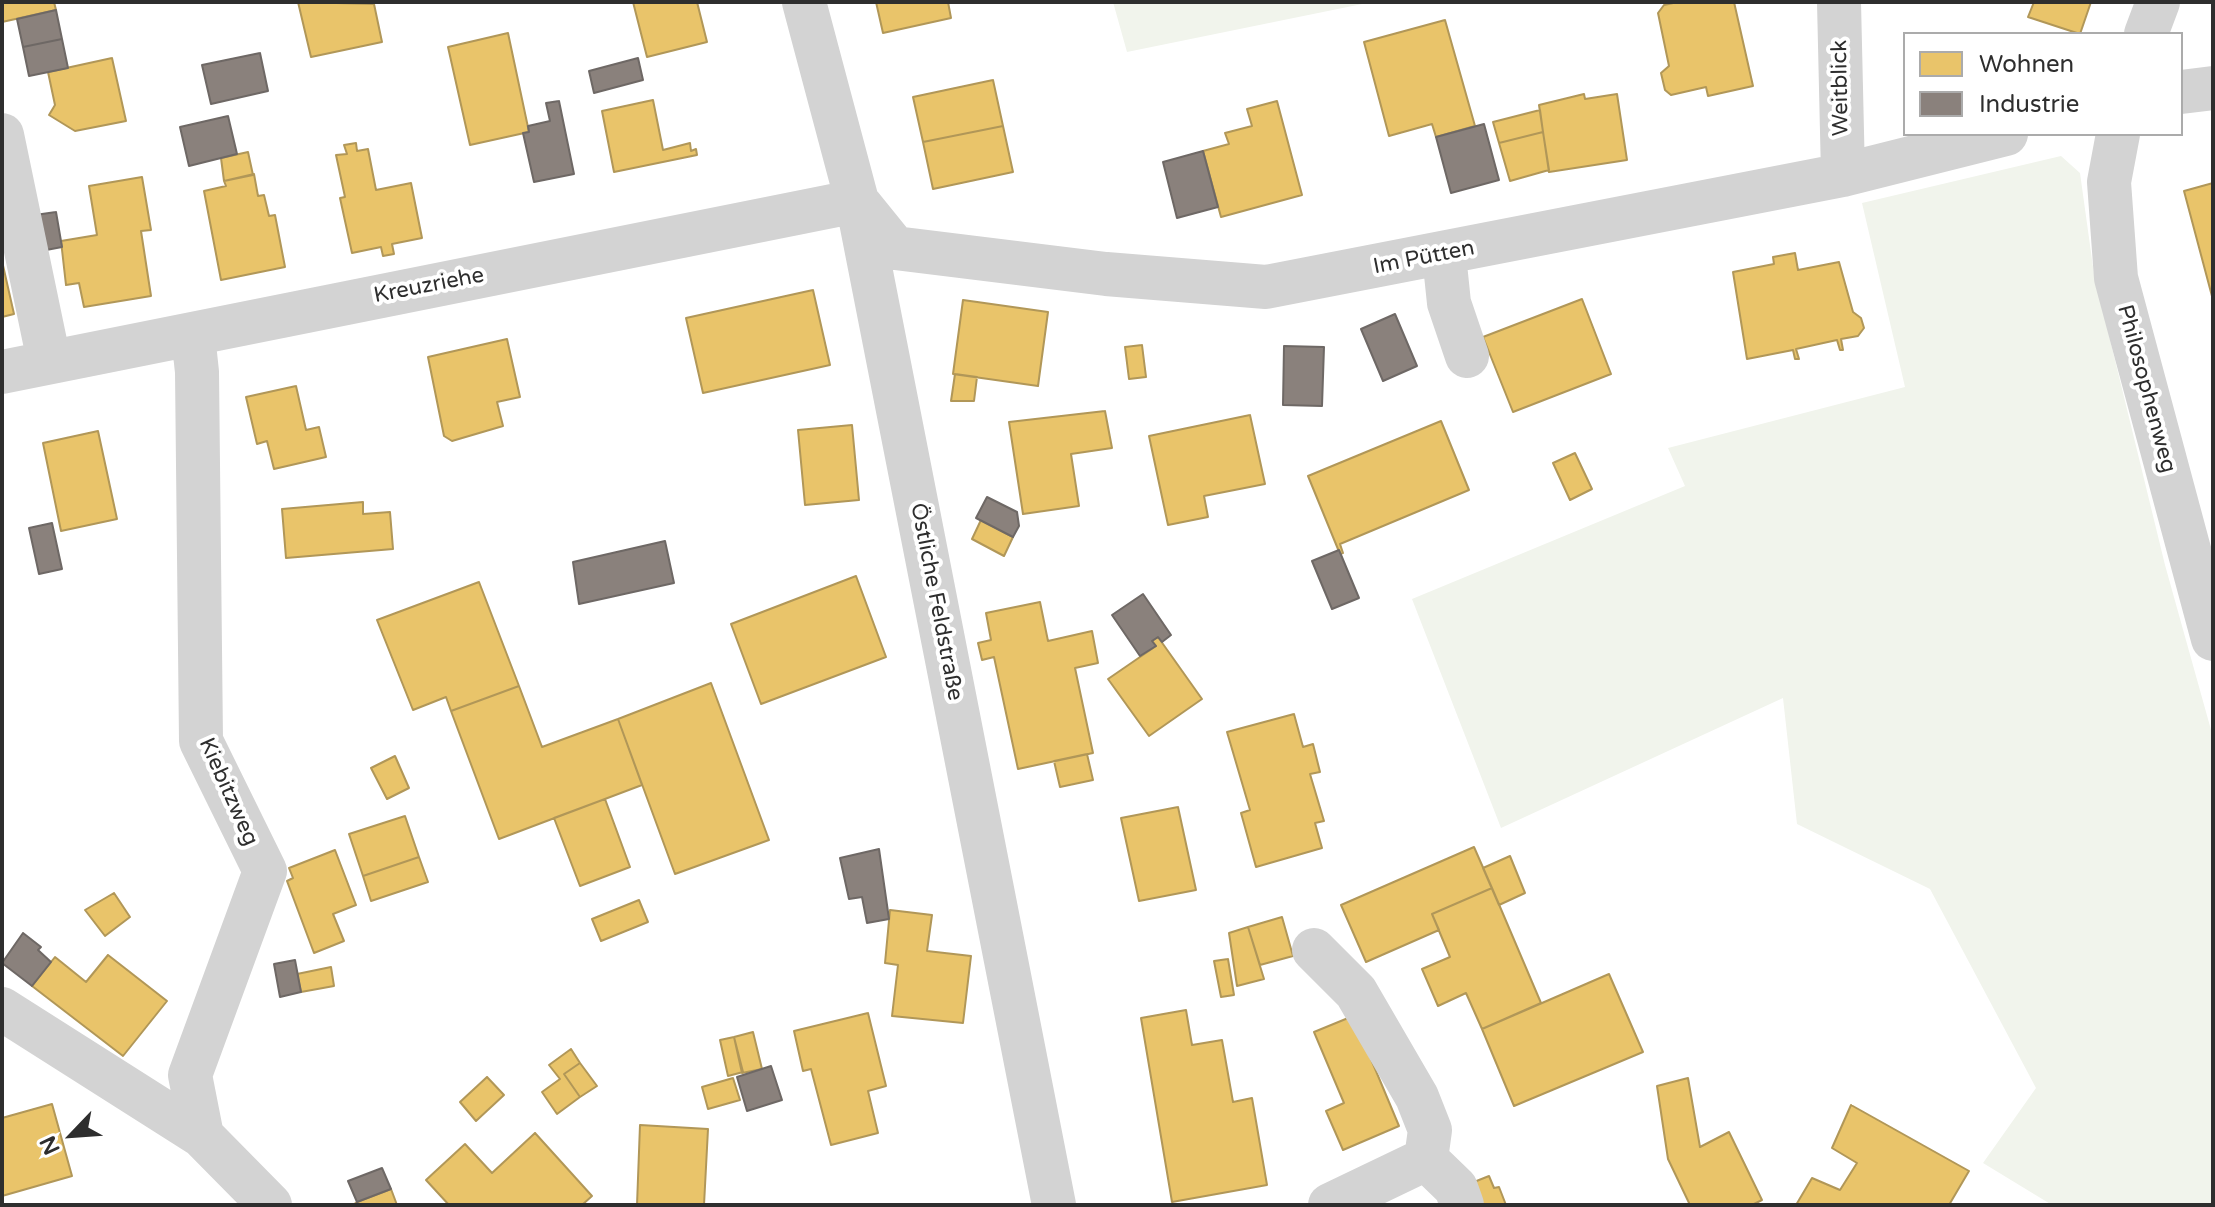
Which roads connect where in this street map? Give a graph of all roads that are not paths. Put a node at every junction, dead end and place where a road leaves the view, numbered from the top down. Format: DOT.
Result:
graph roads {
  1 [pos="804,2"];
  2 [pos="1839,2"];
  3 [pos="2158,2"];
  4 [pos="2147,32"];
  5 [pos="2213,88"];
  6 [pos="2183,92"];
  7 [pos="2,135"];
  8 [pos="1998,136"];
  9 [pos="2118,136"];
  10 [pos="1843,175"];
  11 [pos="857,201"];
  12 [pos="1444,255"];
  13 [pos="193,335"];
  14 [pos="1467,356"];
  15 [pos="49,361"];
  16 [pos="2,372"];
  17 [pos="2213,639"];
  18 [pos="1314,950"];
  19 [pos="2,1009"];
  20 [pos="202,1136"];
  21 [pos="1426,1159"];
  22 [pos="270,1205"];
  23 [pos="1054,1205"];
  24 [pos="1330,1205"];
  25 [pos="1462,1205"];
  1 -- 11 [label="street, Östliche Feldstraße"];
  2 -- 10 [label="street, Weitblick"];
  3 -- 4 [label="street"];
  5 -- 6 [label="street"];
  7 -- 15 [label="street"];
  8 -- 10 [label="street, Im Pütten"];
  9 -- 17 [label="street, Philosophenweg"];
  10 -- 12 [label="street, Im Pütten"];
  11 -- 12 [label="street, Im Pütten"];
  11 -- 13 [label="street, Kreuzriehe"];
  11 -- 23 [label="street, Östliche Feldstraße"];
  12 -- 14 [label="street"];
  13 -- 15 [label="street, Kreuzriehe"];
  13 -- 20 [label="street, Kiebitzweg"];
  15 -- 16 [label="street, Kreuzriehe"];
  18 -- 21 [label="street"];
  19 -- 20 [label="street"];
  20 -- 22 [label="street"];
  21 -- 24 [label="street"];
  21 -- 25 [label="street"];
}
